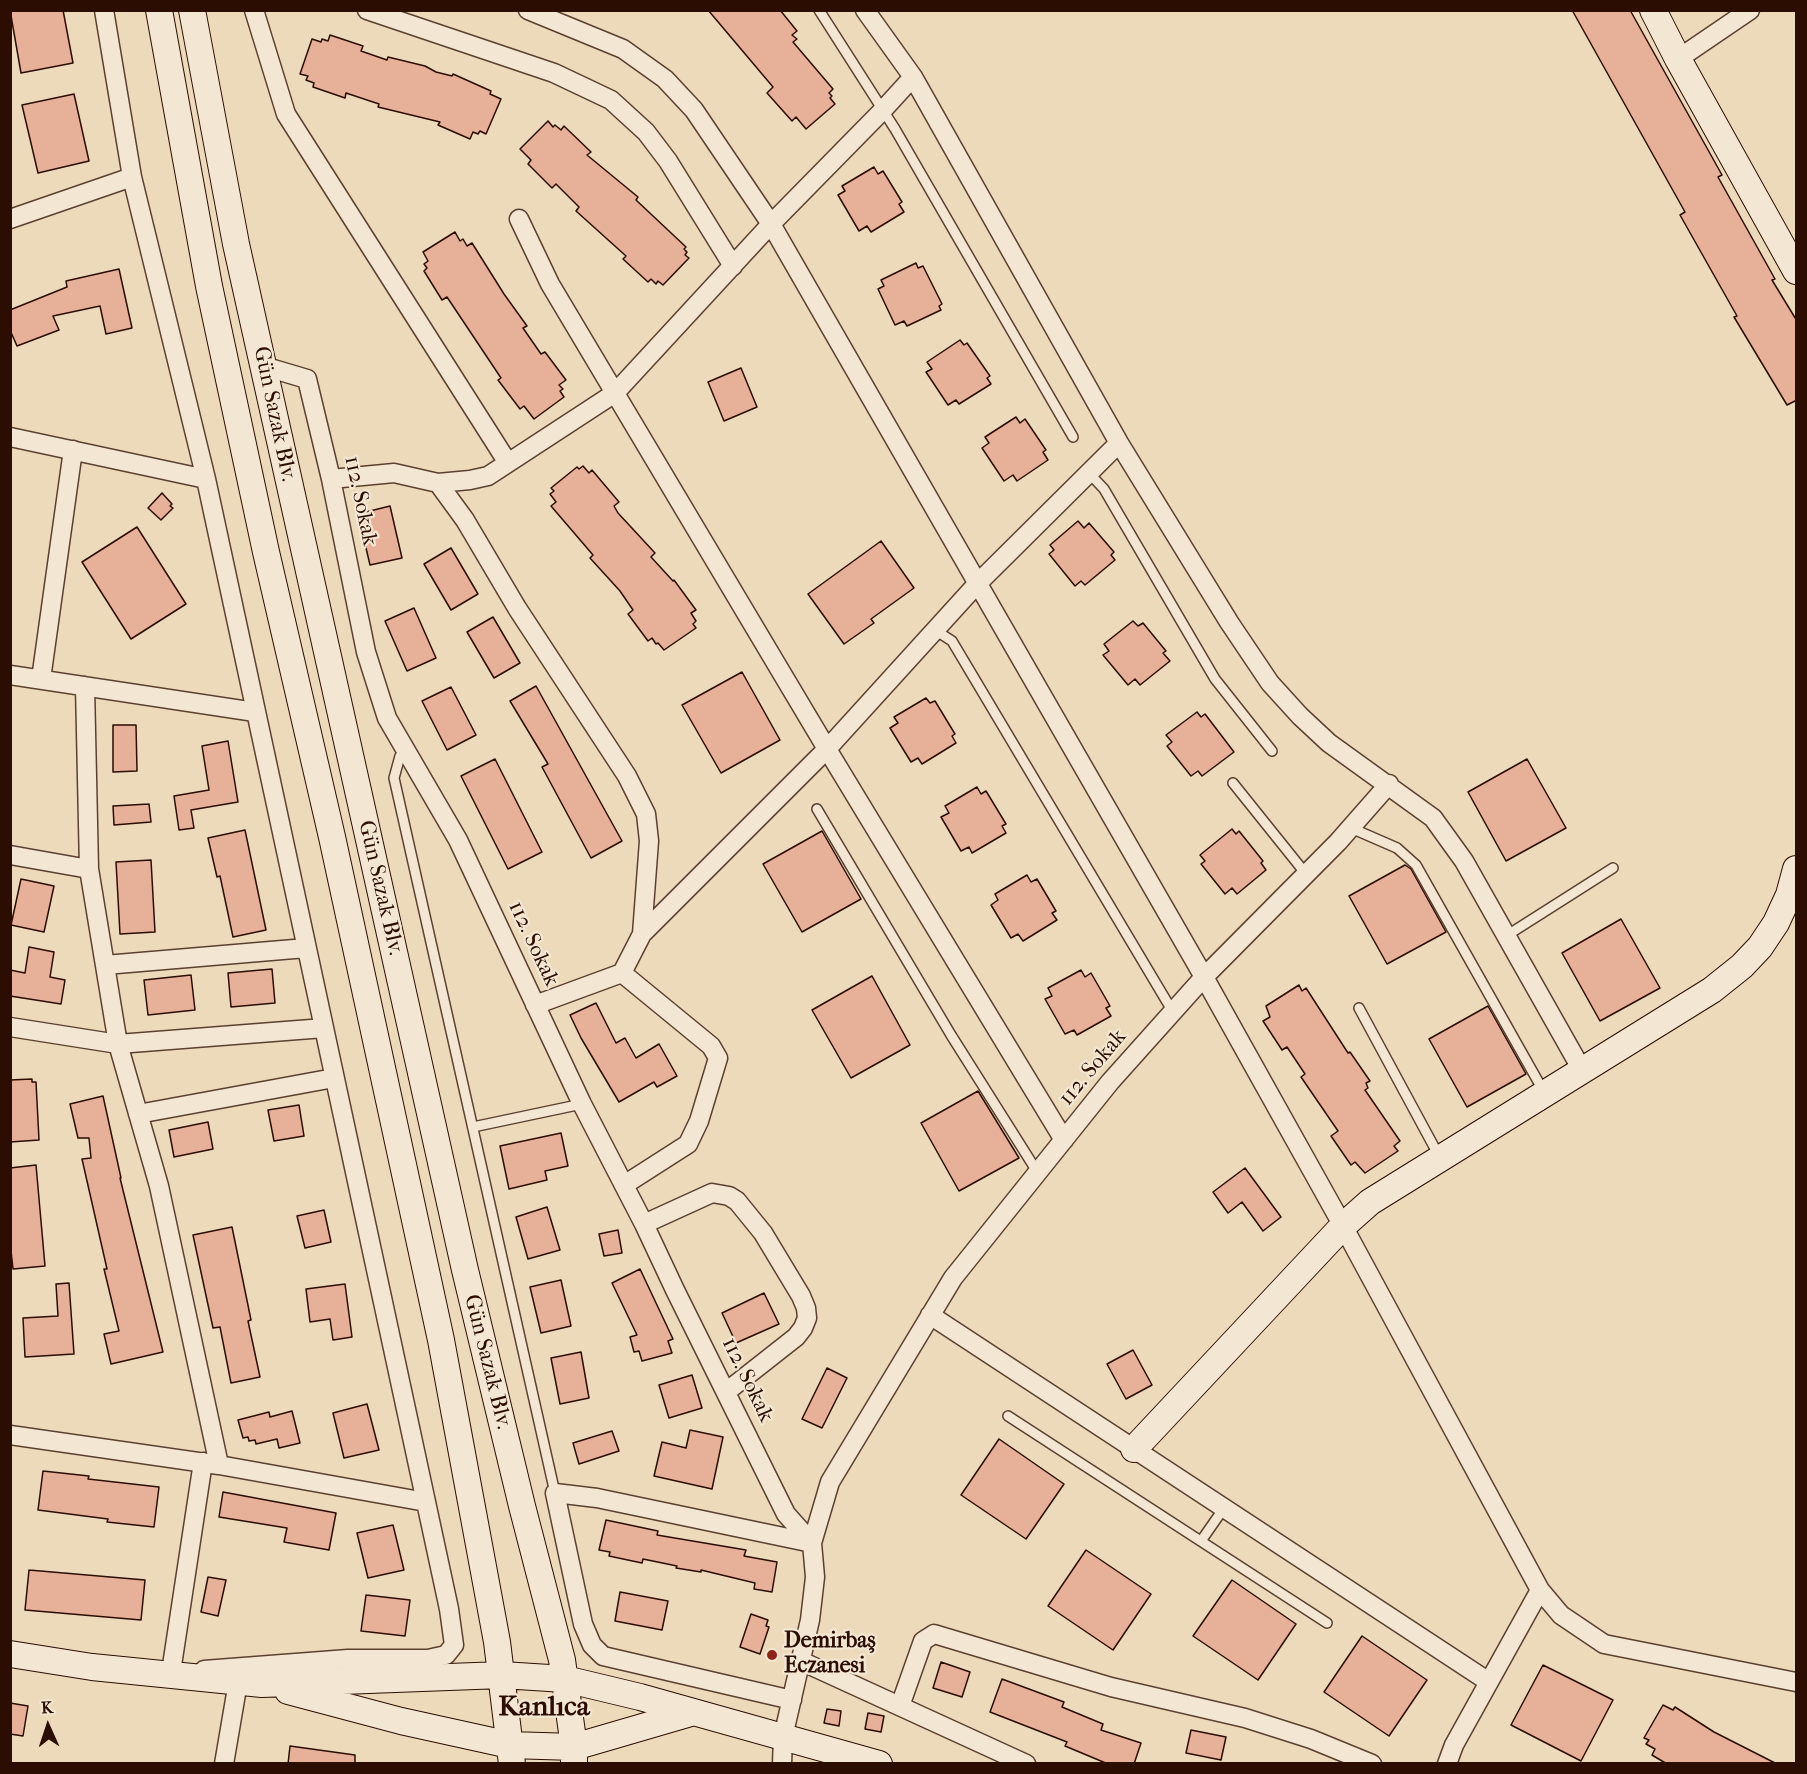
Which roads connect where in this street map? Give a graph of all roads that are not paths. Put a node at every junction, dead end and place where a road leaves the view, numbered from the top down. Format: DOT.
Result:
graph roads {
  1 [pos="104,10"];
  2 [pos="159,10"];
  3 [pos="192,10"];
  4 [pos="254,10"];
  5 [pos="367,10"];
  6 [pos="528,10"];
  7 [pos="819,10"];
  8 [pos="865,10"];
  9 [pos="1653,10"];
  10 [pos="1750,10"];
  11 [pos="1678,59"];
  12 [pos="913,77"];
  13 [pos="882,111"];
  14 [pos="132,177"];
  15 [pos="10,219"];
  16 [pos="519,219"];
  17 [pos="771,224"];
  18 [pos="733,266"];
  19 [pos="1797,271"];
  20 [pos="263,366"];
  21 [pos="615,393"];
  22 [pos="10,437"];
  23 [pos="1074,437"];
  24 [pos="1119,443"];
  25 [pos="73,450"];
  26 [pos="507,463"];
  27 [pos="1089,473"];
  28 [pos="206,479"];
  29 [pos="331,479"];
  30 [pos="438,483"];
  31 [pos="977,584"];
  32 [pos="935,630"];
  33 [pos="10,675"];
  34 [pos="41,679"];
  35 [pos="85,686"];
  36 [pos="255,712"];
  37 [pos="827,749"];
  38 [pos="1272,751"];
  39 [pos="406,753"];
  40 [pos="1233,783"];
  41 [pos="1389,784"];
  42 [pos="817,808"];
  43 [pos="1351,828"];
  44 [pos="10,855"];
  45 [pos="1613,868"];
  46 [pos="89,869"];
  47 [pos="1797,870"];
  48 [pos="1306,874"];
  49 [pos="642,934"];
  50 [pos="1506,936"];
  51 [pos="306,948"];
  52 [pos="105,965"];
  53 [pos="622,973"];
  54 [pos="1204,977"];
  55 [pos="535,1005"];
  56 [pos="1359,1008"];
  57 [pos="1173,1012"];
  58 [pos="10,1027"];
  59 [pos="324,1028"];
  60 [pos="118,1044"];
  61 [pos="1582,1070"];
  62 [pos="334,1078"];
  63 [pos="1544,1093"];
  64 [pos="582,1104"];
  65 [pos="138,1114"];
  66 [pos="473,1127"];
  67 [pos="1064,1140"];
  68 [pos="1440,1158"];
  69 [pos="1038,1173"];
  70 [pos="624,1185"];
  71 [pos="644,1224"];
  72 [pos="1343,1226"];
  73 [pos="930,1316"];
  74 [pos="726,1392"];
  75 [pos="1008,1416"];
  76 [pos="10,1435"];
  77 [pos="1134,1449"];
  78 [pos="211,1464"];
  79 [pos="555,1493"];
  80 [pos="426,1502"];
  81 [pos="1224,1508"];
  82 [pos="1201,1541"];
  83 [pos="812,1543"];
  84 [pos="1540,1590"];
  85 [pos="1326,1623"];
  86 [pos="10,1654"];
  87 [pos="801,1661"];
  88 [pos="163,1673"];
  89 [pos="502,1675"];
  90 [pos="565,1679"];
  91 [pos="1489,1682"];
  92 [pos="1797,1682"];
  93 [pos="250,1683"];
  94 [pos="792,1700"];
  95 [pos="900,1706"];
  96 [pos="694,1712"];
  97 [pos="783,1737"];
  98 [pos="511,1754"];
  99 [pos="574,1755"];
  100 [pos="224,1764"];
  101 [pos="782,1764"];
  102 [pos="879,1764"];
  103 [pos="1026,1764"];
  104 [pos="1372,1764"];
  105 [pos="1447,1764"];
  1 -- 14 [label="street"];
  2 -- 89 [label="main road, Gün Sazak Blv."];
  3 -- 20 [label="main road, Gün Sazak Blv."];
  4 -- 26 [label="street"];
  5 -- 18 [label="street"];
  6 -- 17 [label="street"];
  7 -- 13 [label="lane"];
  8 -- 12 [label="street"];
  9 -- 11 [label="main road"];
  10 -- 11 [label="street"];
  11 -- 19 [label="main road"];
  12 -- 13 [label="street"];
  12 -- 24 [label="street"];
  13 -- 17 [label="street"];
  13 -- 23 [label="lane"];
  14 -- 15 [label="street"];
  14 -- 28 [label="street"];
  16 -- 21 [label="street"];
  17 -- 18 [label="street"];
  17 -- 31 [label="street"];
  18 -- 21 [label="street"];
  20 -- 29 [label="street, 112. Sokak"];
  20 -- 90 [label="main road, Gün Sazak Blv."];
  21 -- 26 [label="street"];
  21 -- 37 [label="street"];
  22 -- 25 [label="street"];
  24 -- 27 [label="street"];
  24 -- 41 [label="street"];
  25 -- 28 [label="street"];
  25 -- 34 [label="street"];
  26 -- 30 [label="street"];
  27 -- 31 [label="street"];
  27 -- 38 [label="lane"];
  28 -- 36 [label="street"];
  29 -- 30 [label="street"];
  29 -- 39 [label="street, 112. Sokak"];
  30 -- 49 [label="street"];
  31 -- 32 [label="street"];
  31 -- 54 [label="street"];
  32 -- 37 [label="street"];
  32 -- 57 [label="lane"];
  33 -- 34 [label="street"];
  34 -- 35 [label="street"];
  35 -- 36 [label="street"];
  35 -- 46 [label="street"];
  36 -- 51 [label="street"];
  37 -- 49 [label="street"];
  37 -- 67 [label="street"];
  39 -- 55 [label="street, 112. Sokak"];
  39 -- 66 [label="lane"];
  40 -- 48 [label="lane"];
  41 -- 43 [label="street, 112. Sokak"];
  41 -- 50 [label="street"];
  42 -- 69 [label="lane"];
  43 -- 48 [label="street, 112. Sokak"];
  43 -- 63 [label="lane"];
  44 -- 46 [label="street"];
  45 -- 50 [label="lane"];
  46 -- 52 [label="street"];
  47 -- 61 [label="main road"];
  48 -- 54 [label="street, 112. Sokak"];
  49 -- 53 [label="street"];
  50 -- 61 [label="street"];
  51 -- 52 [label="street"];
  51 -- 59 [label="street"];
  52 -- 60 [label="street"];
  53 -- 55 [label="street"];
  53 -- 70 [label="street"];
  54 -- 57 [label="street, 112. Sokak"];
  54 -- 72 [label="street"];
  55 -- 64 [label="street, 112. Sokak"];
  56 -- 68 [label="lane"];
  57 -- 67 [label="street, 112. Sokak"];
  58 -- 60 [label="street"];
  59 -- 60 [label="street"];
  59 -- 62 [label="street"];
  60 -- 65 [label="street"];
  61 -- 63 [label="main road"];
  62 -- 65 [label="street"];
  62 -- 80 [label="street"];
  63 -- 68 [label="main road"];
  64 -- 66 [label="lane"];
  64 -- 70 [label="street, 112. Sokak"];
  65 -- 78 [label="street"];
  66 -- 79 [label="lane"];
  67 -- 69 [label="street, 112. Sokak"];
  68 -- 72 [label="main road"];
  69 -- 73 [label="street, 112. Sokak"];
  70 -- 71 [label="street, 112. Sokak"];
  71 -- 74 [label="street, 112. Sokak"];
  71 -- 74 [label="street"];
  72 -- 77 [label="main road"];
  72 -- 84 [label="street"];
  73 -- 77 [label="street"];
  73 -- 83 [label="street, 112. Sokak"];
  74 -- 83 [label="street, 112. Sokak"];
  75 -- 82 [label="lane"];
  76 -- 78 [label="street"];
  77 -- 81 [label="street"];
  78 -- 80 [label="street"];
  78 -- 88 [label="street"];
  79 -- 83 [label="street"];
  79 -- 94 [label="street"];
  80 -- 88 [label="street"];
  81 -- 82 [label="lane"];
  81 -- 91 [label="street"];
  82 -- 85 [label="lane"];
  83 -- 87 [label="street, 112. Sokak"];
  84 -- 91 [label="street"];
  84 -- 92 [label="street"];
  86 -- 88 [label="main road"];
  87 -- 94 [label="street, 112. Sokak"];
  87 -- 95 [label="street"];
  88 -- 93 [label="main road"];
  89 -- 90 [label="main road"];
  89 -- 93 [label="main road"];
  89 -- 98 [label="main road, Gün Sazak Blv."];
  90 -- 96 [label="main road"];
  90 -- 99 [label="main road, Gün Sazak Blv."];
  91 -- 105 [label="street"];
  93 -- 98 [label="main road"];
  93 -- 100 [label="street"];
  94 -- 97 [label="street, 112. Sokak"];
  95 -- 103 [label="street"];
  95 -- 104 [label="street"];
  96 -- 97 [label="main road"];
  96 -- 99 [label="main road"];
  97 -- 101 [label="street, 112. Sokak"];
  97 -- 102 [label="main road"];
  98 -- 99 [label="main road"];
}
